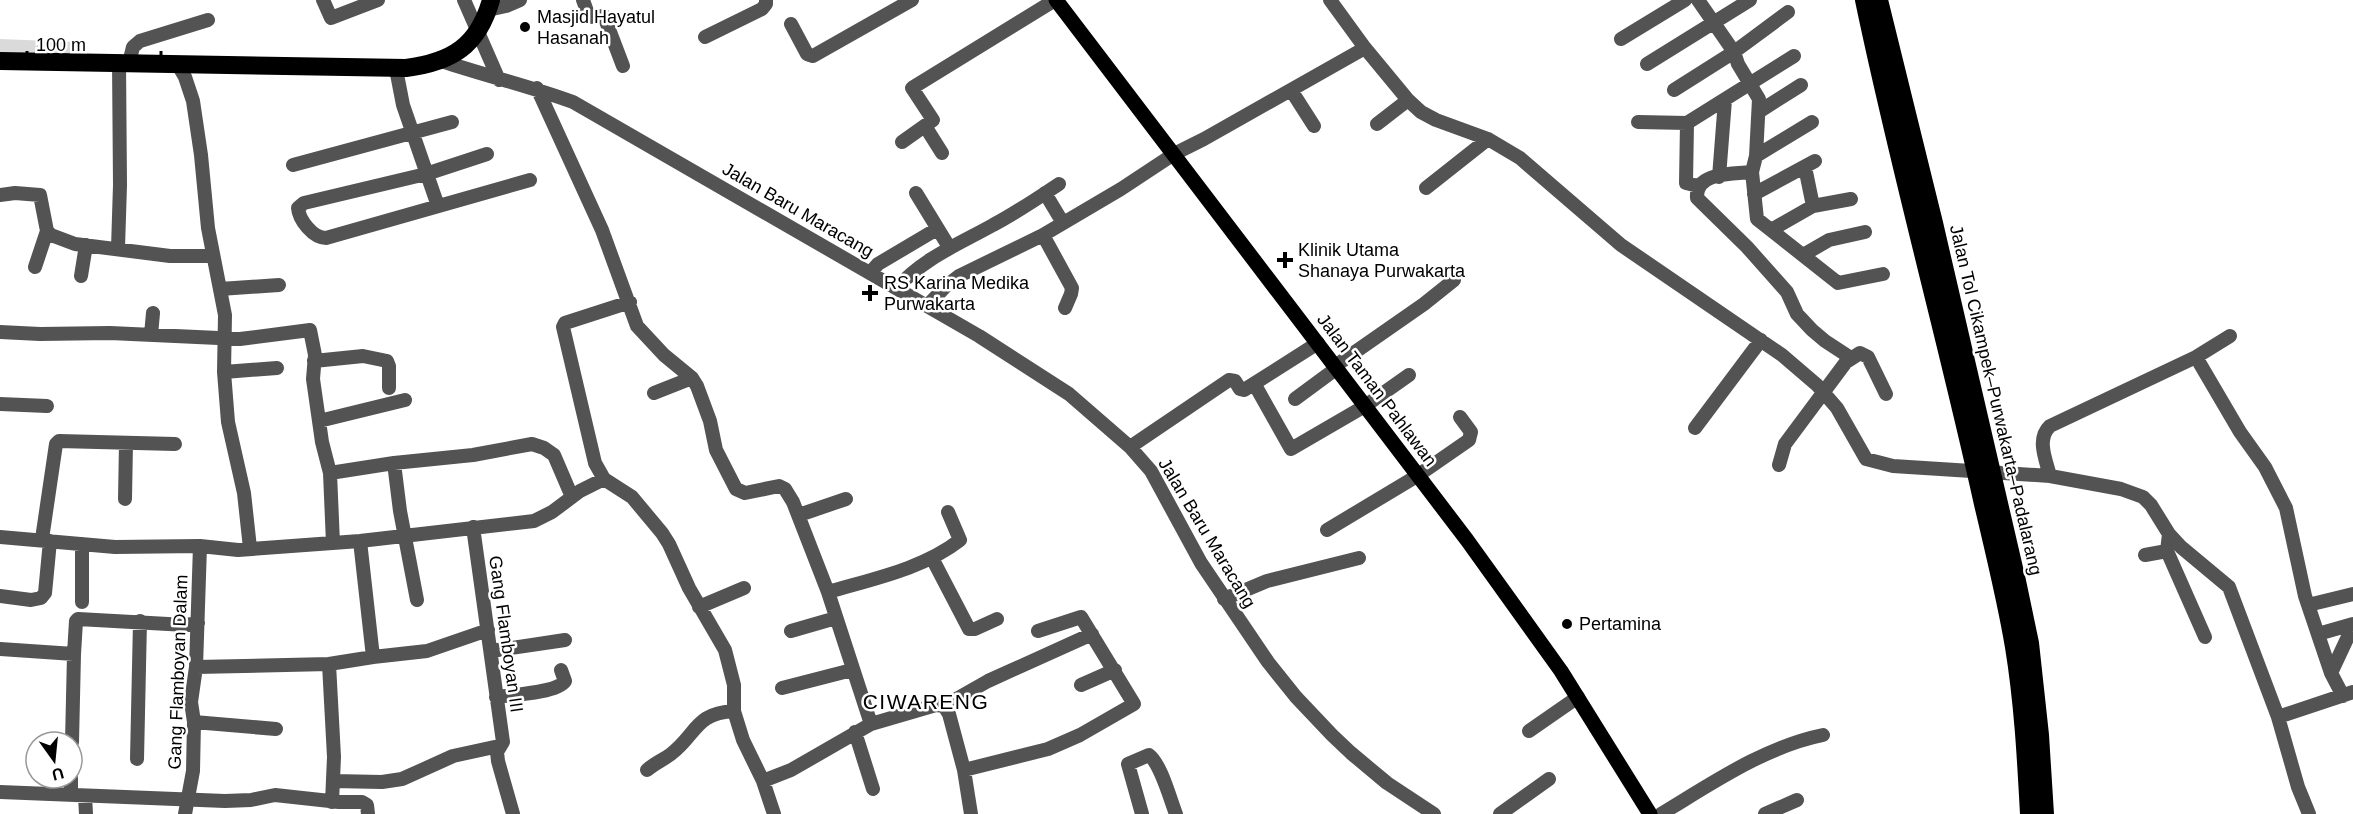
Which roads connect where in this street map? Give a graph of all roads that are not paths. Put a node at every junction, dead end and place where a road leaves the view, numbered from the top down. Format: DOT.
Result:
graph roads {
  1 [pos="323,0"];
  2 [pos="378,0"];
  3 [pos="464,0"];
  4 [pos="520,0"];
  5 [pos="583,0"];
  6 [pos="766,0"];
  7 [pos="912,0"];
  8 [pos="1055,0"];
  9 [pos="1330,0"];
  10 [pos="1685,0"];
  11 [pos="1698,0"];
  12 [pos="1750,0"];
  13 [pos="1864,0"];
  14 [pos="1879,0"];
  15 [pos="490,5"];
  16 [pos="1788,12"];
  17 [pos="208,20"];
  18 [pos="791,24"];
  19 [pos="1713,24"];
  20 [pos="477,31"];
  21 [pos="705,38"];
  22 [pos="1621,39"];
  23 [pos="1365,48"];
  24 [pos="1734,52"];
  25 [pos="1794,56"];
  26 [pos="0,61"];
  27 [pos="442,61"];
  28 [pos="124,62"];
  29 [pos="1647,63"];
  30 [pos="178,65"];
  31 [pos="623,66"];
  32 [pos="396,69"];
  33 [pos="499,80"];
  34 [pos="1751,84"];
  35 [pos="1801,85"];
  36 [pos="537,88"];
  37 [pos="1291,90"];
  38 [pos="1674,90"];
  39 [pos="1408,100"];
  40 [pos="1725,100"];
  41 [pos="1760,111"];
  42 [pos="452,122"];
  43 [pos="1638,122"];
  44 [pos="1812,122"];
  45 [pos="1687,123"];
  46 [pos="1377,124"];
  47 [pos="925,126"];
  48 [pos="1314,126"];
  49 [pos="413,132"];
  50 [pos="1488,139"];
  51 [pos="902,142"];
  52 [pos="942,153"];
  53 [pos="487,154"];
  54 [pos="1174,154"];
  55 [pos="1756,156"];
  56 [pos="293,165"];
  57 [pos="1752,172"];
  58 [pos="426,174"];
  59 [pos="1719,177"];
  60 [pos="530,180"];
  61 [pos="1059,184"];
  62 [pos="1698,186"];
  63 [pos="1426,188"];
  64 [pos="916,193"];
  65 [pos="1045,193"];
  66 [pos="1754,194"];
  67 [pos="0,195"];
  68 [pos="1851,199"];
  69 [pos="438,206"];
  70 [pos="1813,206"];
  71 [pos="1063,223"];
  72 [pos="937,229"];
  73 [pos="1771,230"];
  74 [pos="47,231"];
  75 [pos="1865,232"];
  76 [pos="1043,235"];
  77 [pos="86,245"];
  78 [pos="949,247"];
  79 [pos="118,248"];
  80 [pos="1803,255"];
  81 [pos="212,256"];
  82 [pos="34,267"];
  83 [pos="870,273"];
  84 [pos="1883,274"];
  85 [pos="81,276"];
  86 [pos="1454,280"];
  87 [pos="279,285"];
  88 [pos="897,288"];
  89 [pos="220,289"];
  90 [pos="630,302"];
  91 [pos="927,306"];
  92 [pos="1065,308"];
  93 [pos="153,313"];
  94 [pos="0,332"];
  95 [pos="151,335"];
  96 [pos="2230,336"];
  97 [pos="224,338"];
  98 [pos="1761,340"];
  99 [pos="1318,343"];
  100 [pos="2196,357"];
  101 [pos="1851,358"];
  102 [pos="314,361"];
  103 [pos="1336,367"];
  104 [pos="277,368"];
  105 [pos="224,372"];
  106 [pos="1409,375"];
  107 [pos="692,378"];
  108 [pos="1255,385"];
  109 [pos="389,388"];
  110 [pos="654,393"];
  111 [pos="1824,393"];
  112 [pos="1886,394"];
  113 [pos="1295,399"];
  114 [pos="405,400"];
  115 [pos="0,404"];
  116 [pos="47,406"];
  117 [pos="1365,406"];
  118 [pos="1460,417"];
  119 [pos="319,421"];
  120 [pos="1695,428"];
  121 [pos="126,443"];
  122 [pos="175,444"];
  123 [pos="1130,447"];
  124 [pos="394,463"];
  125 [pos="1779,465"];
  126 [pos="330,473"];
  127 [pos="1417,476"];
  128 [pos="2050,476"];
  129 [pos="604,479"];
  130 [pos="572,497"];
  131 [pos="125,499"];
  132 [pos="846,499"];
  133 [pos="948,512"];
  134 [pos="799,515"];
  135 [pos="473,526"];
  136 [pos="1327,531"];
  137 [pos="2169,534"];
  138 [pos="406,535"];
  139 [pos="0,537"];
  140 [pos="46,540"];
  141 [pos="360,541"];
  142 [pos="333,543"];
  143 [pos="82,544"];
  144 [pos="200,546"];
  145 [pos="250,548"];
  146 [pos="2167,551"];
  147 [pos="2145,555"];
  148 [pos="932,558"];
  149 [pos="1359,558"];
  150 [pos="744,588"];
  151 [pos="828,592"];
  152 [pos="2353,594"];
  153 [pos="0,596"];
  154 [pos="1224,598"];
  155 [pos="417,600"];
  156 [pos="82,602"];
  157 [pos="2308,605"];
  158 [pos="699,607"];
  159 [pos="836,618"];
  160 [pos="998,619"];
  161 [pos="140,621"];
  162 [pos="198,623"];
  163 [pos="2353,625"];
  164 [pos="488,630"];
  165 [pos="791,631"];
  166 [pos="1038,631"];
  167 [pos="1092,634"];
  168 [pos="2318,634"];
  169 [pos="2205,637"];
  170 [pos="565,640"];
  171 [pos="0,649"];
  172 [pos="491,651"];
  173 [pos="74,654"];
  174 [pos="373,657"];
  175 [pos="329,664"];
  176 [pos="196,667"];
  177 [pos="561,669"];
  178 [pos="852,669"];
  179 [pos="1115,670"];
  180 [pos="2331,673"];
  181 [pos="1081,685"];
  182 [pos="782,688"];
  183 [pos="2348,694"];
  184 [pos="496,697"];
  185 [pos="1578,697"];
  186 [pos="944,706"];
  187 [pos="734,711"];
  188 [pos="2278,717"];
  189 [pos="194,723"];
  190 [pos="871,724"];
  191 [pos="276,729"];
  192 [pos="72,730"];
  193 [pos="1529,731"];
  194 [pos="855,732"];
  195 [pos="1823,735"];
  196 [pos="499,746"];
  197 [pos="137,759"];
  198 [pos="647,770"];
  199 [pos="964,770"];
  200 [pos="1549,779"];
  201 [pos="333,781"];
  202 [pos="763,781"];
  203 [pos="873,789"];
  204 [pos="71,790"];
  205 [pos="0,792"];
  206 [pos="71,794"];
  207 [pos="86,796"];
  208 [pos="187,798"];
  209 [pos="1797,800"];
  210 [pos="332,802"];
  211 [pos="967,813"];
  212 [pos="86,814"];
  213 [pos="185,814"];
  214 [pos="368,814"];
  215 [pos="513,814"];
  216 [pos="774,814"];
  217 [pos="1142,814"];
  218 [pos="1176,814"];
  219 [pos="1434,814"];
  220 [pos="1500,814"];
  221 [pos="1650,814"];
  222 [pos="1661,814"];
  223 [pos="1765,814"];
  224 [pos="2029,814"];
  225 [pos="2045,814"];
  226 [pos="2309,814"];
  1 -- 2 [label="street"];
  3 -- 20 [label="street"];
  4 -- 15 [label="street"];
  5 -- 31 [label="street"];
  6 -- 21 [label="street"];
  7 -- 18 [label="street"];
  8 -- 47 [label="street"];
  8 -- 54 [label="main road, Jalan Taman Pahlawan"];
  9 -- 23 [label="street"];
  10 -- 22 [label="street"];
  11 -- 19 [label="street"];
  12 -- 19 [label="street"];
  13 -- 224 [label="highway, Jalan Tol Cikampek–Purwakarta–Padalarang"];
  14 -- 225 [label="highway, Jalan Tol Cikampek–Purwakarta–Padalarang"];
  15 -- 20 [label="highway"];
  16 -- 24 [label="street"];
  17 -- 28 [label="street"];
  19 -- 24 [label="street"];
  19 -- 29 [label="street"];
  20 -- 27 [label="highway"];
  20 -- 33 [label="street"];
  23 -- 37 [label="street"];
  23 -- 39 [label="street"];
  24 -- 34 [label="street"];
  24 -- 38 [label="street"];
  25 -- 34 [label="street"];
  26 -- 28 [label="highway"];
  27 -- 32 [label="highway"];
  27 -- 33 [label="street, Jalan Baru Maracang"];
  28 -- 30 [label="highway"];
  28 -- 79 [label="street"];
  30 -- 32 [label="highway"];
  30 -- 81 [label="street"];
  32 -- 49 [label="street"];
  33 -- 36 [label="street, Jalan Baru Maracang"];
  34 -- 40 [label="street"];
  34 -- 41 [label="street"];
  35 -- 41 [label="street"];
  36 -- 83 [label="street, Jalan Baru Maracang"];
  36 -- 90 [label="street"];
  37 -- 48 [label="street"];
  37 -- 54 [label="street"];
  39 -- 46 [label="street"];
  39 -- 50 [label="street"];
  40 -- 45 [label="street"];
  40 -- 59 [label="street"];
  41 -- 55 [label="street"];
  42 -- 49 [label="street"];
  43 -- 45 [label="street"];
  44 -- 55 [label="street"];
  45 -- 62 [label="street"];
  47 -- 51 [label="street"];
  47 -- 52 [label="street"];
  49 -- 56 [label="street"];
  49 -- 58 [label="street"];
  50 -- 63 [label="street"];
  50 -- 98 [label="street"];
  53 -- 58 [label="street"];
  54 -- 71 [label="street"];
  54 -- 99 [label="main road, Jalan Taman Pahlawan"];
  55 -- 57 [label="street"];
  57 -- 59 [label="street"];
  57 -- 66 [label="street"];
  58 -- 69 [label="street"];
  58 -- 69 [label="street"];
  59 -- 62 [label="street"];
  60 -- 69 [label="street"];
  61 -- 65 [label="street"];
  62 -- 101 [label="street"];
  64 -- 72 [label="street"];
  65 -- 71 [label="street"];
  65 -- 78 [label="street"];
  66 -- 70 [label="street"];
  66 -- 73 [label="street"];
  67 -- 74 [label="street"];
  68 -- 70 [label="street"];
  70 -- 73 [label="street"];
  71 -- 76 [label="street"];
  72 -- 78 [label="street"];
  72 -- 83 [label="street"];
  73 -- 80 [label="street"];
  74 -- 77 [label="street"];
  74 -- 82 [label="street"];
  75 -- 80 [label="street"];
  76 -- 91 [label="street"];
  76 -- 92 [label="street"];
  77 -- 79 [label="street"];
  77 -- 85 [label="street"];
  78 -- 88 [label="street"];
  79 -- 81 [label="street"];
  80 -- 84 [label="street"];
  81 -- 89 [label="street"];
  83 -- 88 [label="street, Jalan Baru Maracang"];
  86 -- 103 [label="street"];
  87 -- 89 [label="street"];
  88 -- 91 [label="street, Jalan Baru Maracang"];
  89 -- 97 [label="street"];
  90 -- 107 [label="street"];
  90 -- 129 [label="street"];
  91 -- 123 [label="street, Jalan Baru Maracang"];
  93 -- 95 [label="street"];
  94 -- 95 [label="street"];
  95 -- 97 [label="street"];
  96 -- 100 [label="street"];
  97 -- 102 [label="street"];
  97 -- 105 [label="street"];
  98 -- 111 [label="street"];
  98 -- 120 [label="street"];
  99 -- 103 [label="main road, Jalan Taman Pahlawan"];
  99 -- 108 [label="street"];
  100 -- 128 [label="street"];
  100 -- 157 [label="street"];
  101 -- 111 [label="street"];
  101 -- 112 [label="street"];
  102 -- 109 [label="street"];
  102 -- 119 [label="street"];
  103 -- 113 [label="street"];
  103 -- 117 [label="main road, Jalan Taman Pahlawan"];
  104 -- 105 [label="street"];
  105 -- 145 [label="street"];
  106 -- 117 [label="street"];
  107 -- 110 [label="street"];
  107 -- 134 [label="street"];
  108 -- 117 [label="street"];
  108 -- 123 [label="street"];
  111 -- 125 [label="street"];
  111 -- 128 [label="street"];
  114 -- 119 [label="street"];
  115 -- 116 [label="street"];
  117 -- 127 [label="main road, Jalan Taman Pahlawan"];
  118 -- 127 [label="street"];
  119 -- 126 [label="street"];
  121 -- 122 [label="street"];
  121 -- 131 [label="street"];
  121 -- 140 [label="street"];
  123 -- 154 [label="street, Jalan Baru Maracang"];
  124 -- 126 [label="street"];
  124 -- 130 [label="street"];
  124 -- 138 [label="street"];
  126 -- 142 [label="street"];
  127 -- 136 [label="street"];
  127 -- 185 [label="main road, Jalan Taman Pahlawan"];
  128 -- 137 [label="street"];
  129 -- 130 [label="street"];
  129 -- 158 [label="street"];
  130 -- 135 [label="street"];
  132 -- 134 [label="street"];
  133 -- 148 [label="street"];
  134 -- 151 [label="street"];
  135 -- 138 [label="street"];
  135 -- 164 [label="street, Gang Flamboyan III"];
  137 -- 146 [label="street"];
  137 -- 188 [label="street"];
  138 -- 141 [label="street"];
  138 -- 155 [label="street"];
  139 -- 140 [label="street"];
  140 -- 143 [label="street"];
  140 -- 153 [label="street"];
  141 -- 142 [label="street"];
  141 -- 174 [label="street"];
  142 -- 145 [label="street"];
  143 -- 144 [label="street"];
  143 -- 156 [label="street"];
  144 -- 145 [label="street"];
  144 -- 162 [label="street, Gang Flamboyan Dalam"];
  146 -- 147 [label="street"];
  146 -- 169 [label="street"];
  148 -- 151 [label="street"];
  148 -- 160 [label="street"];
  149 -- 154 [label="street"];
  150 -- 158 [label="street"];
  151 -- 159 [label="street"];
  152 -- 157 [label="street"];
  154 -- 219 [label="street, Jalan Baru Maracang"];
  157 -- 168 [label="street"];
  158 -- 187 [label="street"];
  159 -- 165 [label="street"];
  159 -- 178 [label="street"];
  161 -- 162 [label="street"];
  161 -- 173 [label="street"];
  161 -- 197 [label="street"];
  162 -- 176 [label="street, Gang Flamboyan Dalam"];
  163 -- 168 [label="street"];
  163 -- 180 [label="street"];
  164 -- 172 [label="street, Gang Flamboyan III"];
  164 -- 174 [label="street"];
  166 -- 167 [label="street"];
  167 -- 179 [label="street"];
  167 -- 186 [label="street"];
  168 -- 180 [label="street"];
  170 -- 172 [label="street"];
  171 -- 173 [label="street"];
  172 -- 184 [label="street, Gang Flamboyan III"];
  173 -- 192 [label="street"];
  174 -- 175 [label="street"];
  175 -- 176 [label="street"];
  175 -- 201 [label="street"];
  176 -- 189 [label="street, Gang Flamboyan Dalam"];
  177 -- 184 [label="street"];
  178 -- 182 [label="street"];
  178 -- 190 [label="street"];
  179 -- 181 [label="street"];
  179 -- 199 [label="street"];
  180 -- 183 [label="street"];
  183 -- 188 [label="street"];
  184 -- 196 [label="street, Gang Flamboyan III"];
  185 -- 193 [label="street"];
  185 -- 221 [label="main road, Jalan Taman Pahlawan"];
  186 -- 190 [label="street"];
  186 -- 199 [label="street"];
  187 -- 198 [label="street"];
  187 -- 202 [label="street"];
  188 -- 226 [label="street"];
  189 -- 191 [label="street"];
  189 -- 208 [label="street, Gang Flamboyan Dalam"];
  190 -- 194 [label="street"];
  194 -- 202 [label="street"];
  194 -- 203 [label="street"];
  195 -- 222 [label="street"];
  196 -- 201 [label="street"];
  196 -- 215 [label="street, Gang Flamboyan III"];
  199 -- 211 [label="street"];
  200 -- 220 [label="street"];
  201 -- 210 [label="street"];
  202 -- 216 [label="street"];
  204 -- 206 [label="street"];
  205 -- 206 [label="street"];
  206 -- 207 [label="street"];
  207 -- 208 [label="street"];
  207 -- 212 [label="street"];
  208 -- 210 [label="street"];
  208 -- 213 [label="street, Gang Flamboyan Dalam"];
  209 -- 223 [label="street"];
  210 -- 214 [label="street"];
  217 -- 218 [label="street"];
}
